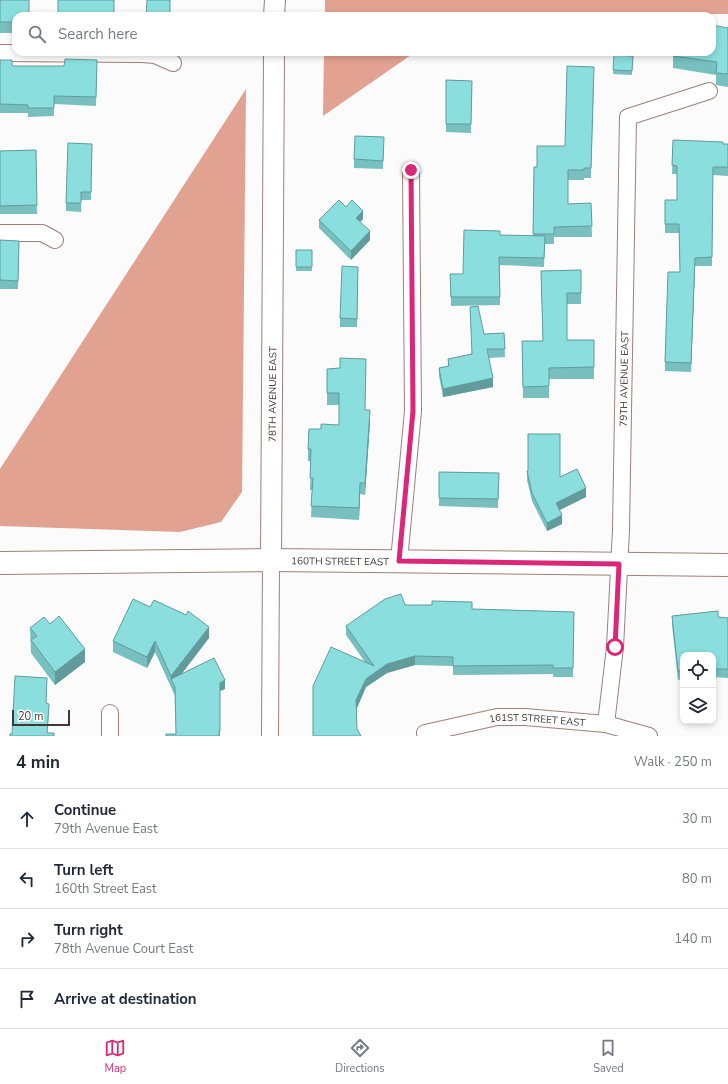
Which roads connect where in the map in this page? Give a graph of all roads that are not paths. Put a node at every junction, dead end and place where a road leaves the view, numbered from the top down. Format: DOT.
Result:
graph roads {
  1 [pos="275,0"];
  2 [pos="274,12"];
  3 [pos="0,53"];
  4 [pos="12,53"];
  5 [pos="157,56"];
  6 [pos="274,56"];
  7 [pos="173,63"];
  8 [pos="709,91"];
  9 [pos="411,170"];
  10 [pos="0,234"];
  11 [pos="55,240"];
  12 [pos="271,560"];
  13 [pos="399,561"];
  14 [pos="0,563"];
  15 [pos="619,564"];
  16 [pos="728,565"];
  17 [pos="110,713"];
  18 [pos="606,724"];
  19 [pos="425,733"];
  20 [pos="110,736"];
  21 [pos="270,736"];
  22 [pos="649,736"];
  1 -- 2 [label="street"];
  3 -- 4 [label="street"];
  5 -- 7 [label="street"];
  6 -- 12 [label="street, 78TH AVENUE EAST"];
  8 -- 15 [label="street, 79TH AVENUE EAST"];
  9 -- 13 [label="street"];
  10 -- 11 [label="street"];
  12 -- 13 [label="main road, 160TH STREET EAST"];
  12 -- 14 [label="main road, 160TH STREET EAST"];
  12 -- 21 [label="street, 78TH AVENUE EAST"];
  13 -- 15 [label="main road, 160TH STREET EAST"];
  15 -- 16 [label="main road, 160TH STREET EAST"];
  15 -- 18 [label="street, 79TH AVENUE EAST"];
  17 -- 20 [label="street"];
  18 -- 19 [label="street, 161ST STREET EAST"];
  18 -- 22 [label="street, 161ST STREET EAST"];
}
